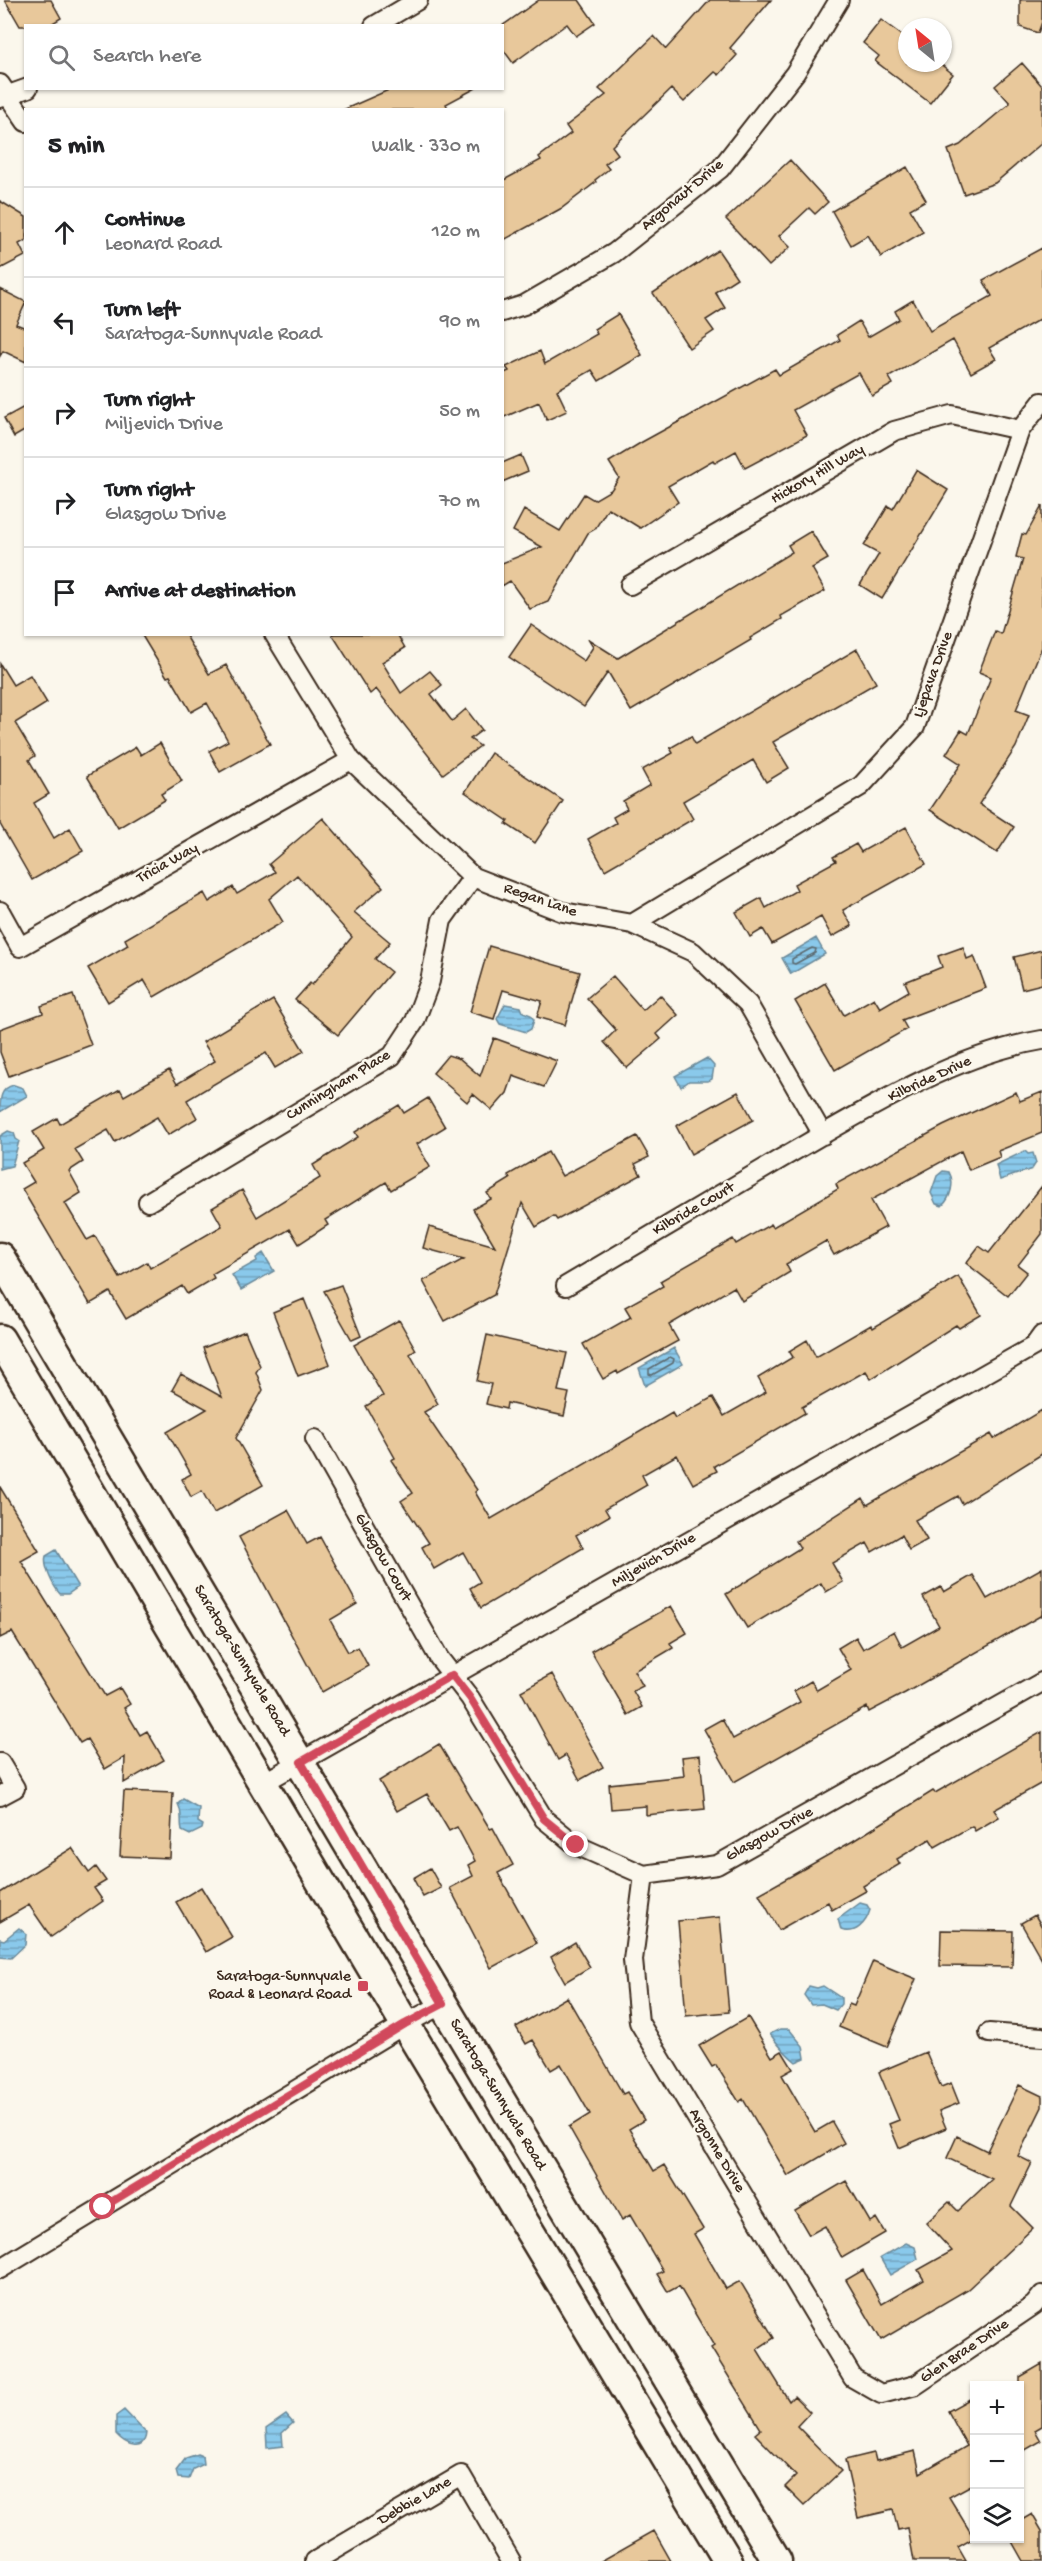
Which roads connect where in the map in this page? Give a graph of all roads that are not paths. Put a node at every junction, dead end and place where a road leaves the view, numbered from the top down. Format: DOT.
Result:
graph roads {
  1 [pos="418,0"];
  2 [pos="838,0"];
  3 [pos="377,24"];
  4 [pos="24,89"];
  5 [pos="2,92"];
  6 [pos="24,120"];
  7 [pos="504,311"];
  8 [pos="1042,402"];
  9 [pos="1020,430"];
  10 [pos="630,585"];
  11 [pos="275,636"];
  12 [pos="351,760"];
  13 [pos="473,877"];
  14 [pos="0,911"];
  15 [pos="632,924"];
  16 [pos="1042,1040"];
  17 [pos="823,1135"];
  18 [pos="148,1202"];
  19 [pos="0,1257"];
  20 [pos="566,1286"];
  21 [pos="1042,1335"];
  22 [pos="0,1339"];
  23 [pos="315,1439"];
  24 [pos="452,1675"];
  25 [pos="1042,1682"];
  26 [pos="301,1762"];
  27 [pos="0,1763"];
  28 [pos="263,1783"];
  29 [pos="0,1796"];
  30 [pos="644,1875"];
  31 [pos="443,2004"];
  32 [pos="405,2024"];
  33 [pos="989,2033"];
  34 [pos="1042,2037"];
  35 [pos="0,2269"];
  36 [pos="1042,2295"];
  37 [pos="881,2394"];
  38 [pos="315,2561"];
  39 [pos="512,2561"];
  40 [pos="728,2561"];
  41 [pos="777,2561"];
  1 -- 3 [label="street"];
  2 -- 7 [label="street, Argonaut Drive"];
  4 -- 5 [label="street"];
  5 -- 6 [label="street"];
  8 -- 9 [label="street, Ljepava Drive"];
  9 -- 10 [label="street, Hickory Hill Way"];
  9 -- 15 [label="street, Ljepava Drive"];
  11 -- 12 [label="street, Regan Lane"];
  12 -- 13 [label="street, Regan Lane"];
  12 -- 14 [label="street, Tricia Way"];
  13 -- 15 [label="street, Regan Lane"];
  13 -- 18 [label="street, Cunningham Place"];
  15 -- 17 [label="street, Regan Lane"];
  16 -- 17 [label="street, Kilbride Drive"];
  17 -- 20 [label="street, Kilbride Court"];
  19 -- 26 [label="main road, Saratoga-Sunnyvale Road"];
  21 -- 24 [label="street, Miljevich Drive"];
  22 -- 28 [label="main road"];
  23 -- 24 [label="street, Glasgow Court"];
  24 -- 26 [label="street, Miljevich Drive"];
  24 -- 30 [label="street"];
  25 -- 30 [label="street, Glasgow Drive"];
  26 -- 28 [label="street, Miljevich Drive"];
  26 -- 31 [label="main road, Saratoga-Sunnyvale Road"];
  27 -- 29 [label="street"];
  28 -- 32 [label="main road"];
  30 -- 37 [label="street, Argonne Drive"];
  31 -- 32 [label="street"];
  31 -- 41 [label="main road, Saratoga-Sunnyvale Road"];
  32 -- 35 [label="street"];
  32 -- 40 [label="main road"];
  33 -- 34 [label="street"];
  36 -- 37 [label="street, Glen Brae Drive"];
  38 -- 39 [label="street, Debbie Lane"];
}
